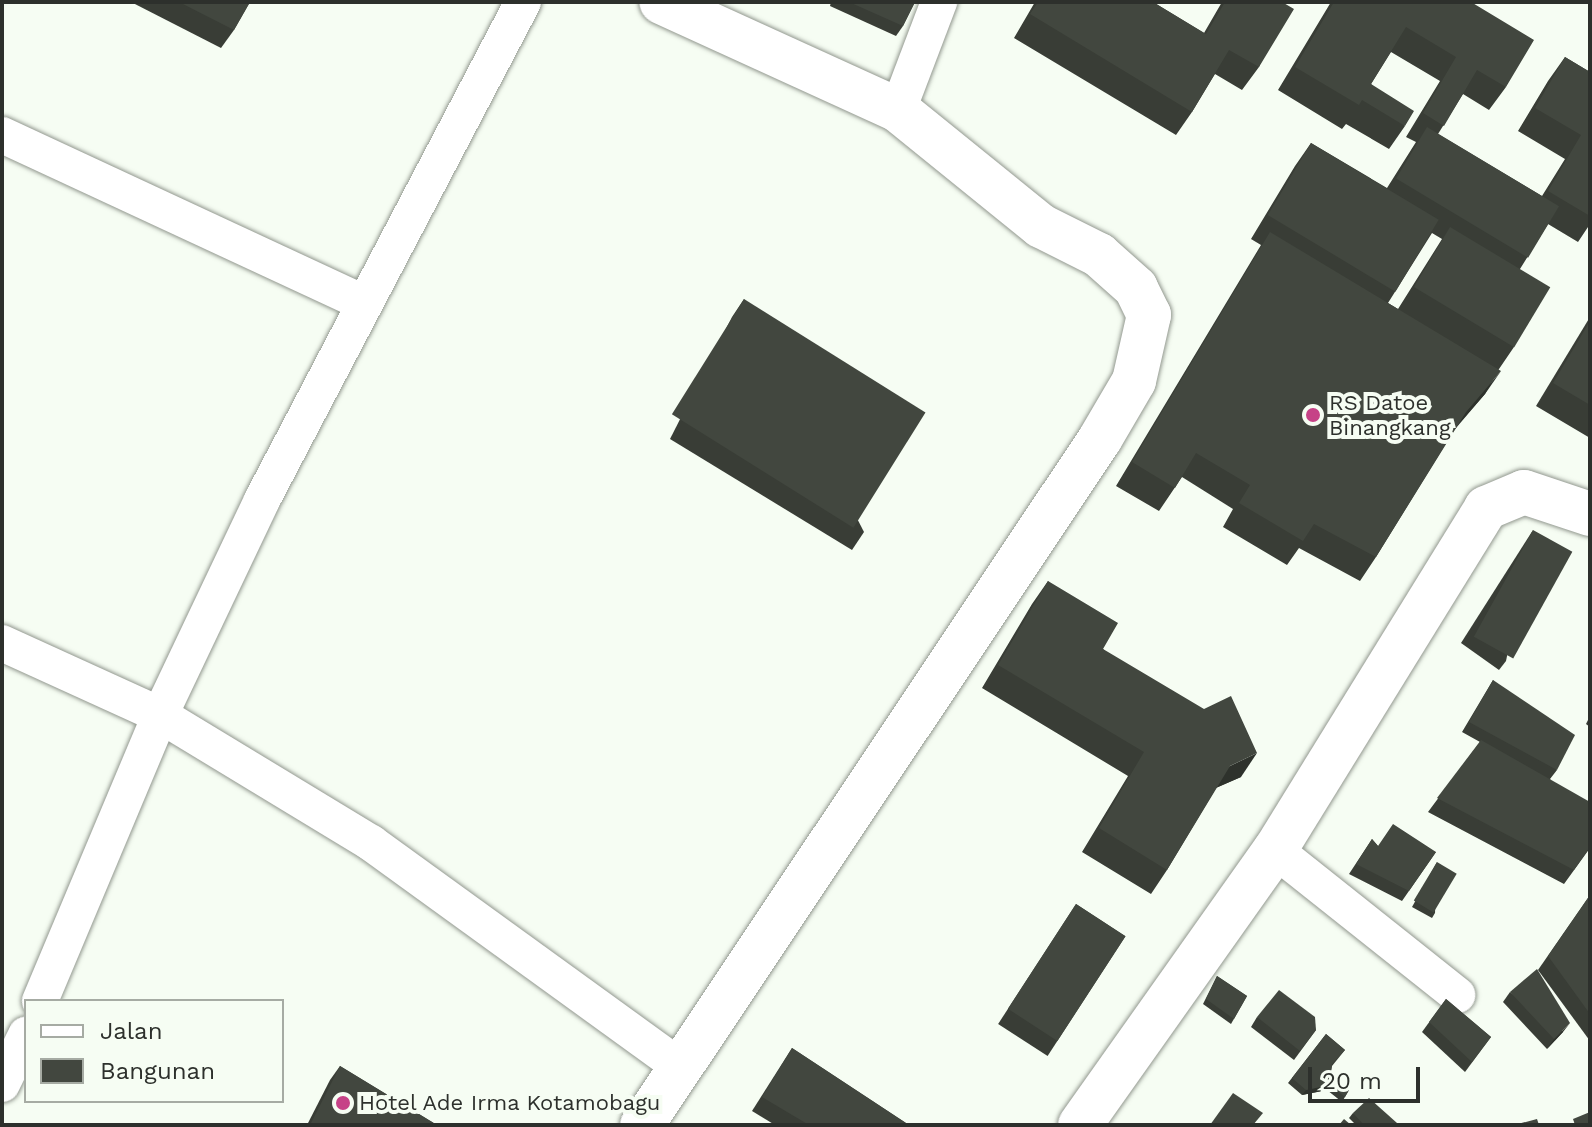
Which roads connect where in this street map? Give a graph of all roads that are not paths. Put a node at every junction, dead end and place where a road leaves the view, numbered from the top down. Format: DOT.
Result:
graph roads {
  1 [pos="523,2"];
  2 [pos="661,2"];
  3 [pos="939,2"];
  4 [pos="898,110"];
  5 [pos="2,135"];
  6 [pos="362,302"];
  7 [pos="1590,514"];
  8 [pos="2,643"];
  9 [pos="160,715"];
  10 [pos="1275,850"];
  11 [pos="1457,995"];
  12 [pos="41,999"];
  13 [pos="24,1039"];
  14 [pos="680,1067"];
  15 [pos="2,1084"];
  16 [pos="642,1125"];
  17 [pos="1080,1125"];
  1 -- 6 [label="street"];
  2 -- 4 [label="street"];
  3 -- 4 [label="street"];
  4 -- 14 [label="street"];
  5 -- 6 [label="street"];
  6 -- 9 [label="street"];
  7 -- 10 [label="street"];
  8 -- 9 [label="street"];
  9 -- 12 [label="street"];
  9 -- 14 [label="street"];
  10 -- 11 [label="street"];
  10 -- 17 [label="street"];
  13 -- 15 [label="street"];
  14 -- 16 [label="street"];
}
